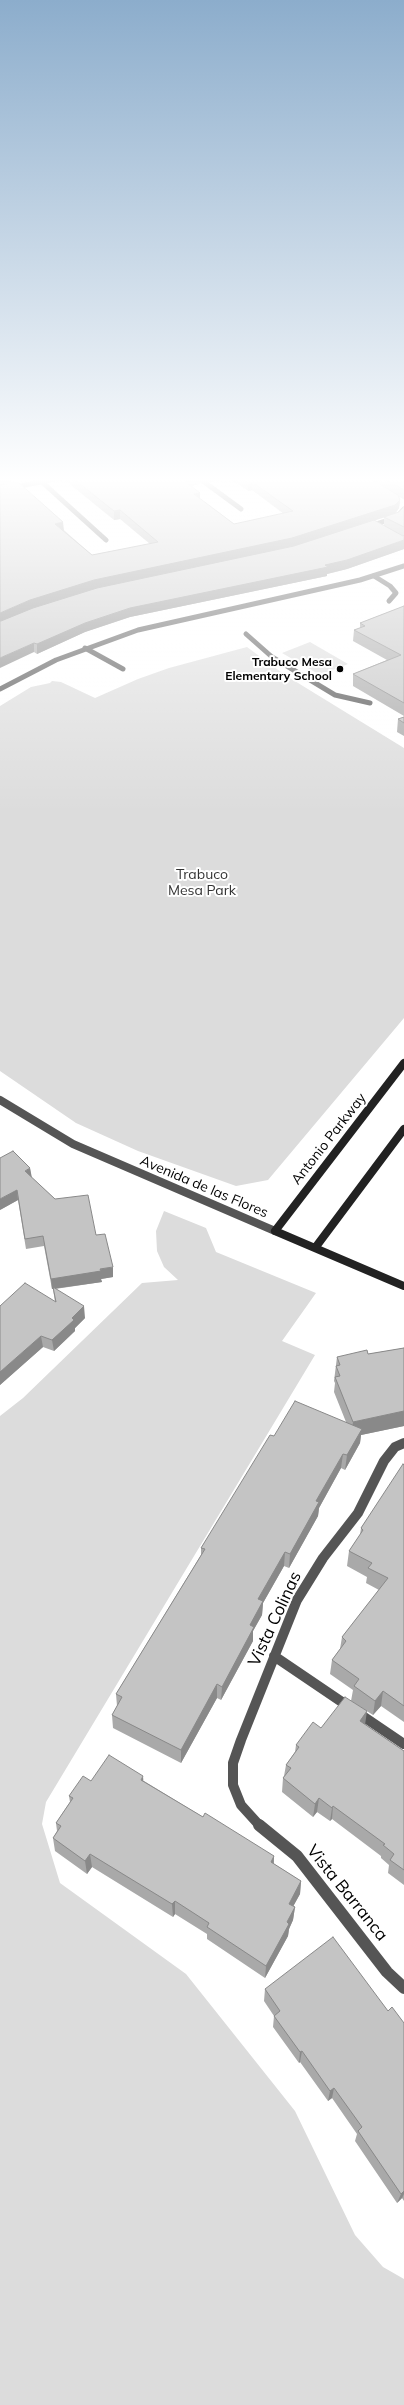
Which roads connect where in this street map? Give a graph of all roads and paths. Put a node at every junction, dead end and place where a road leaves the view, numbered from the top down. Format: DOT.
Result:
graph roads {
  1 [pos="320,588"];
  2 [pos="392,588"];
  3 [pos="390,601"];
  4 [pos="246,634"];
  5 [pos="85,648"];
  6 [pos="123,669"];
  7 [pos="0,689"];
  8 [pos="370,703"];
  9 [pos="404,1063"];
  10 [pos="0,1100"];
  11 [pos="404,1129"];
  12 [pos="275,1231"];
  13 [pos="315,1248"];
  14 [pos="404,1286"];
  15 [pos="404,1443"];
  16 [pos="274,1656"];
  17 [pos="404,1744"];
  18 [pos="233,1785"];
  19 [pos="404,1988"];
  1 -- 5 [label="street"];
  2 -- 3 [label="street"];
  4 -- 8 [label="street"];
  5 -- 6 [label="street"];
  5 -- 7 [label="street"];
  9 -- 12 [label="main road, Antonio Parkway"];
  10 -- 12 [label="street, Avenida de las Flores"];
  11 -- 13 [label="main road"];
  12 -- 13 [label="main road, Avenida de las Flores"];
  13 -- 14 [label="main road, Avenida de las Flores"];
  15 -- 16 [label="street, Vista Colinas"];
  16 -- 17 [label="street"];
  16 -- 18 [label="street, Vista Colinas"];
  18 -- 19 [label="street, Vista Barranca"];
}
